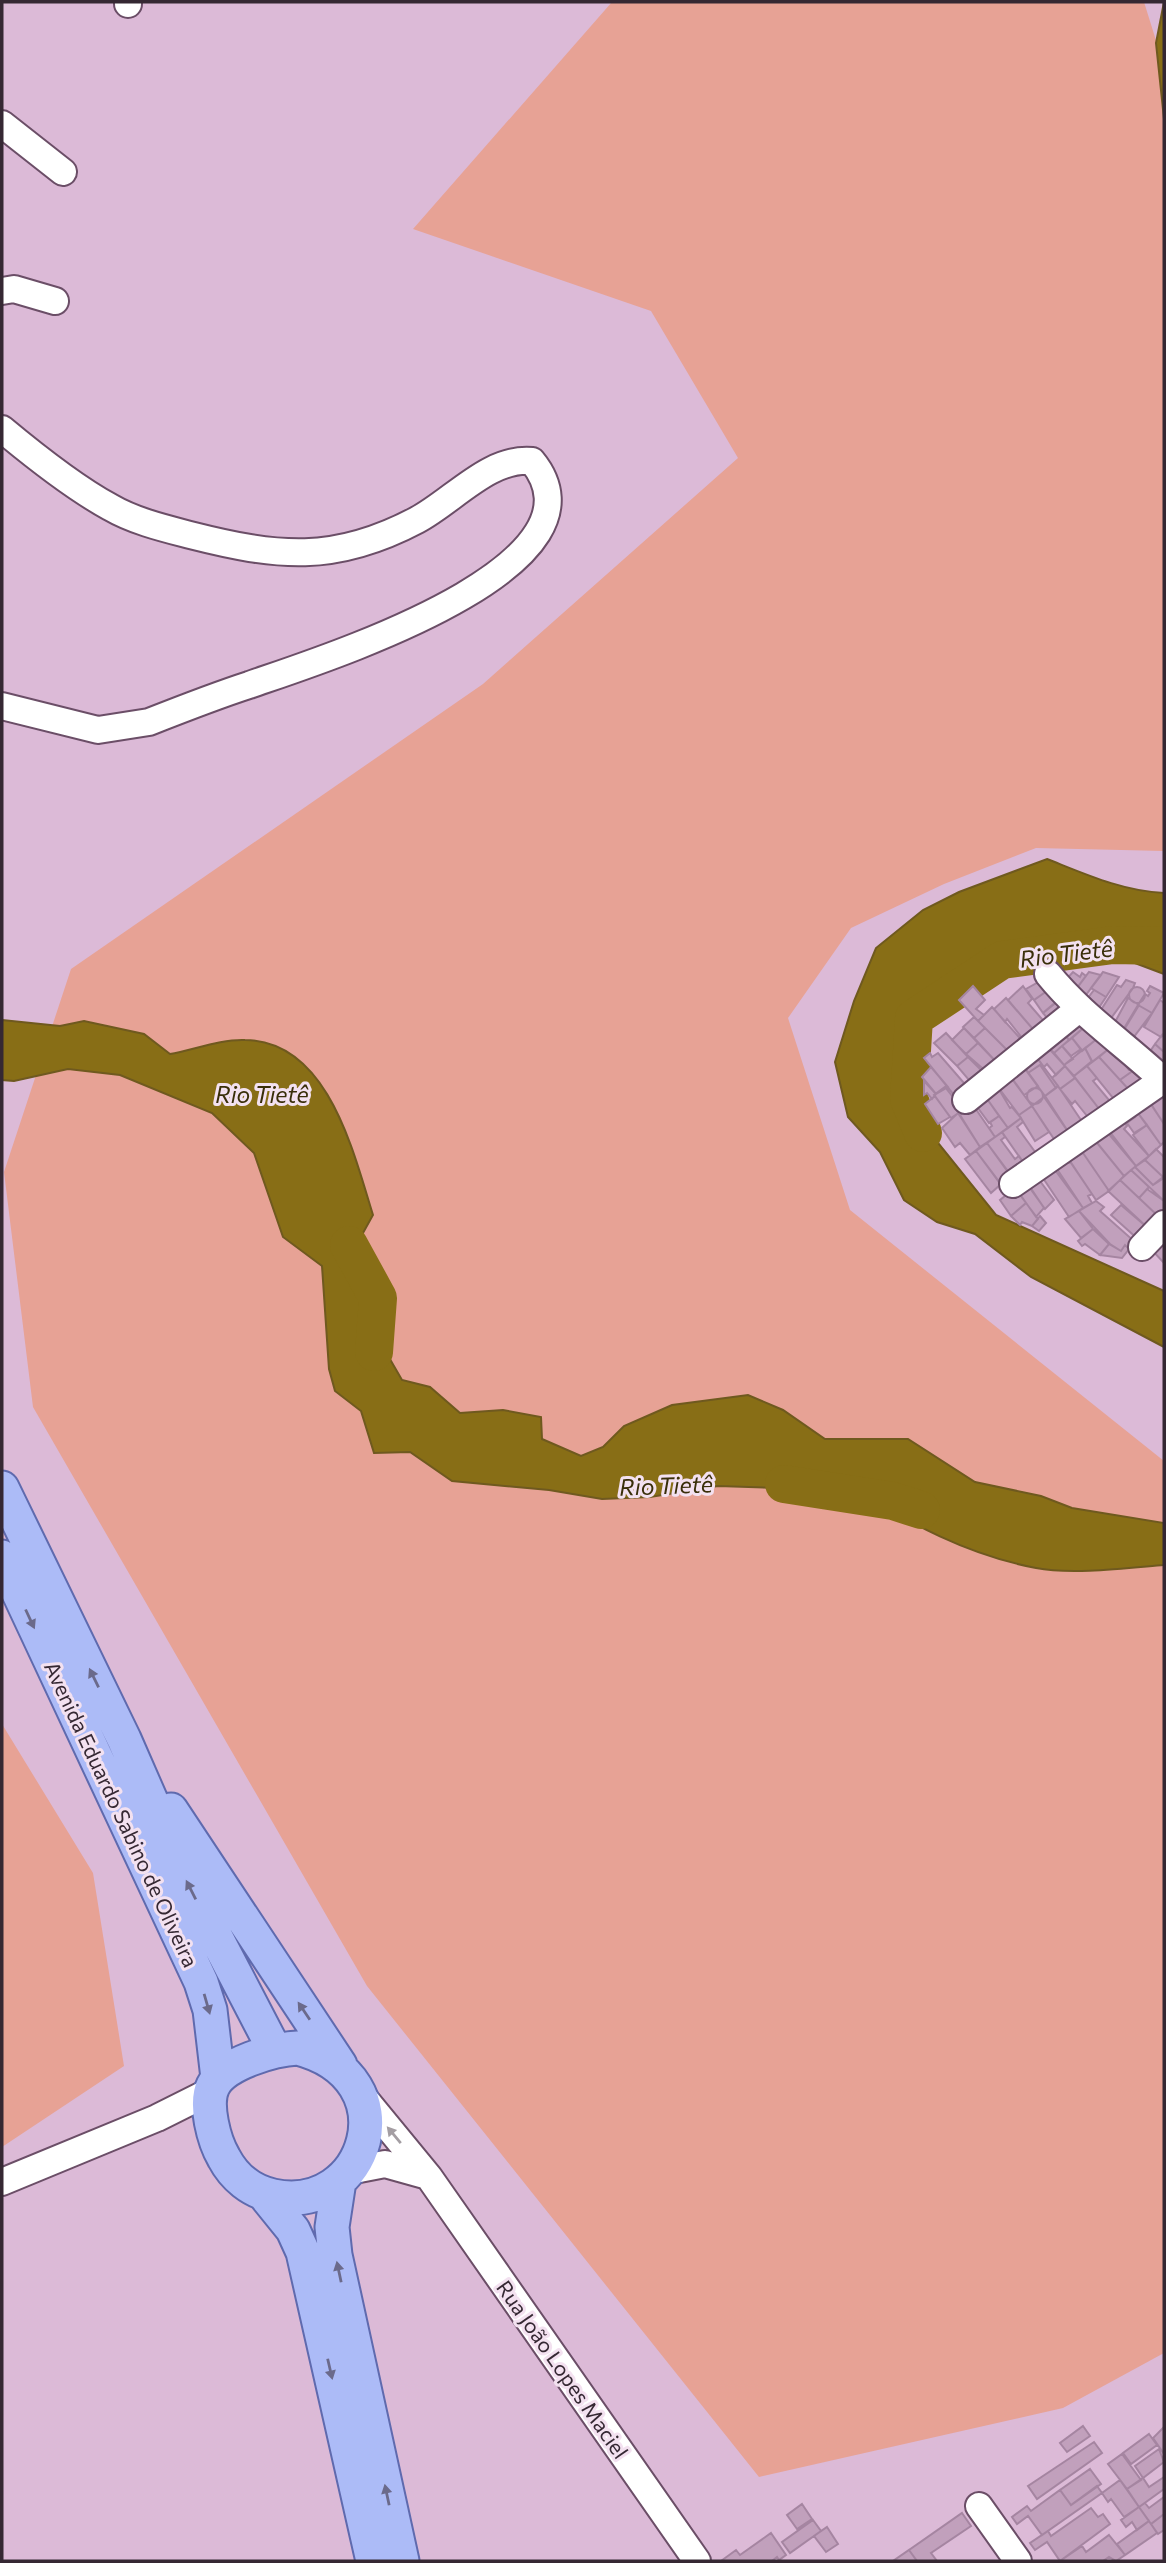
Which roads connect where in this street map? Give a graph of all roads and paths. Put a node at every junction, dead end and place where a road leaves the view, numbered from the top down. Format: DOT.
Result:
graph roads {
  1 [pos="2,124"];
  2 [pos="63,172"];
  3 [pos="2,291"];
  4 [pos="55,301"];
  5 [pos="2,429"];
  6 [pos="2,706"];
  7 [pos="1048,974"];
  8 [pos="1080,1008"];
  9 [pos="1164,1080"];
  10 [pos="966,1100"];
  11 [pos="1013,1184"];
  12 [pos="1164,1224"];
  13 [pos="1142,1247"];
  14 [pos="2,1488"];
  15 [pos="2,1557"];
  16 [pos="124,1740"];
  17 [pos="274,2049"];
  18 [pos="351,2080"];
  19 [pos="214,2097"];
  20 [pos="344,2176"];
  21 [pos="429,2176"];
  22 [pos="2,2182"];
  23 [pos="264,2194"];
  24 [pos="979,2506"];
  25 [pos="373,2561"];
  26 [pos="402,2561"];
  27 [pos="697,2561"];
  28 [pos="1018,2561"];
  1 -- 2 [label="street"];
  3 -- 4 [label="street"];
  5 -- 6 [label="street"];
  7 -- 8 [label="street"];
  8 -- 9 [label="street"];
  8 -- 10 [label="street"];
  9 -- 11 [label="street"];
  12 -- 13 [label="street"];
  16 -- 14 [label="main road, Avenida Eduardo Sabino de Oliveira, one-way"];
  15 -- 19 [label="main road, Avenida Eduardo Sabino de Oliveira, one-way"];
  17 -- 16 [label="main road, one-way"];
  18 -- 16 [label="main road, one-way"];
  17 -- 18 [label="main road"];
  17 -- 19 [label="main road"];
  18 -- 20 [label="main road"];
  21 -- 18 [label="street, Rua João Lopes Maciel, one-way"];
  19 -- 22 [label="street"];
  19 -- 23 [label="main road"];
  20 -- 21 [label="street"];
  20 -- 23 [label="main road"];
  26 -- 20 [label="main road, one-way"];
  21 -- 27 [label="street, Rua João Lopes Maciel"];
  23 -- 25 [label="main road, one-way"];
  24 -- 28 [label="street"];
}
